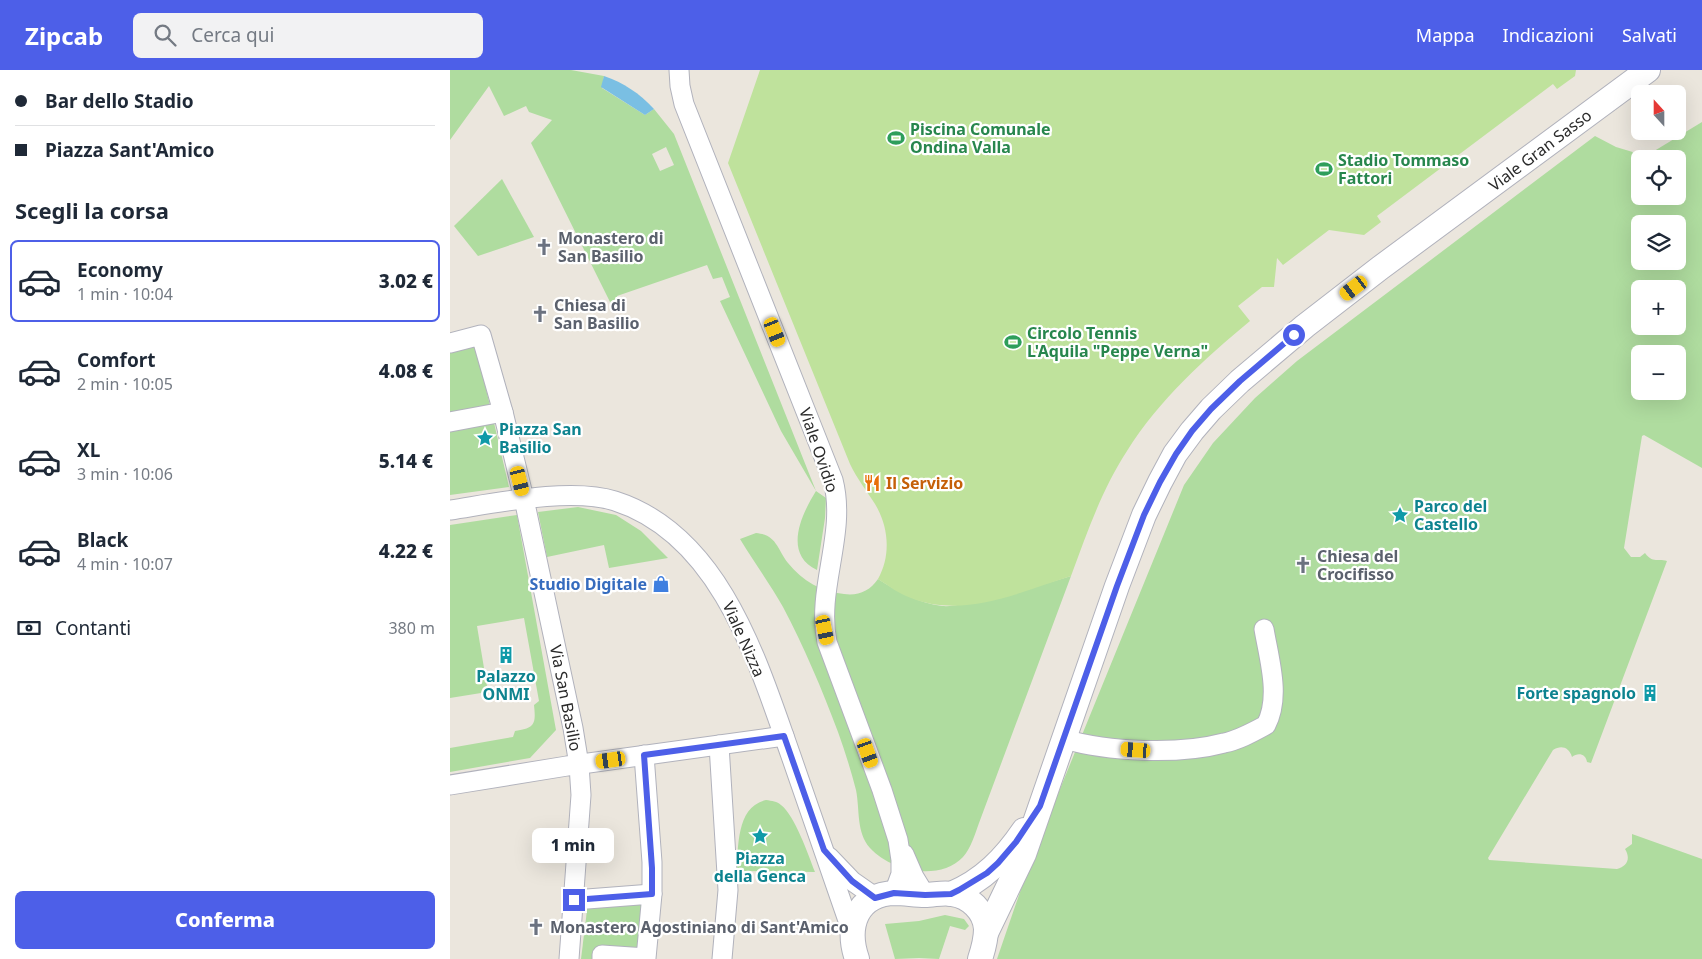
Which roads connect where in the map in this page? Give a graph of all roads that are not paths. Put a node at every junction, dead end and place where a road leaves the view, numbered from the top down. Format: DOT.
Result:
graph roads {
  1 [pos="680,70"];
  2 [pos="1648,70"];
  3 [pos="450,342"];
  4 [pos="503,412"];
  5 [pos="450,422"];
  6 [pos="524,499"];
  7 [pos="450,510"];
  8 [pos="1264,629"];
  9 [pos="784,736"];
  10 [pos="1064,739"];
  11 [pos="719,745"];
  12 [pos="644,755"];
  13 [pos="579,765"];
  14 [pos="450,785"];
  15 [pos="1040,806"];
  16 [pos="898,840"];
  17 [pos="824,850"];
  18 [pos="652,894"];
  19 [pos="951,894"];
  20 [pos="885,895"];
  21 [pos="925,895"];
  22 [pos="574,900"];
  23 [pos="986,933"];
  24 [pos="853,935"];
  25 [pos="645,958"];
  26 [pos="569,959"];
  27 [pos="602,959"];
  28 [pos="722,959"];
  29 [pos="858,959"];
  30 [pos="980,959"];
  1 -- 16 [label="street, Viale Ovidio"];
  2 -- 10 [label="street, Viale Gran Sasso"];
  3 -- 4 [label="street"];
  4 -- 5 [label="street"];
  4 -- 6 [label="street"];
  6 -- 7 [label="street"];
  6 -- 9 [label="street, Viale Nizza"];
  6 -- 13 [label="street, Via San Basilio"];
  8 -- 10 [label="street"];
  9 -- 11 [label="street"];
  9 -- 17 [label="street, Viale Nizza"];
  10 -- 15 [label="street, Viale Gran Sasso"];
  11 -- 12 [label="street"];
  11 -- 28 [label="street"];
  12 -- 13 [label="street"];
  12 -- 18 [label="street"];
  13 -- 14 [label="street"];
  13 -- 22 [label="street, Via San Basilio"];
  15 -- 19 [label="street, Viale Gran Sasso"];
  15 -- 23 [label="street, Viale Gran Sasso"];
  16 -- 20 [label="street, Viale Ovidio"];
  16 -- 21 [label="street, Viale Ovidio"];
  17 -- 20 [label="street, Viale Nizza"];
  17 -- 24 [label="street, Viale Nizza"];
  18 -- 22 [label="street"];
  18 -- 25 [label="street"];
  19 -- 21 [label="street"];
  19 -- 23 [label="street"];
  20 -- 21 [label="street"];
  20 -- 24 [label="street"];
  22 -- 26 [label="street, Via San Basilio"];
  23 -- 30 [label="street, Viale Gran Sasso"];
  24 -- 29 [label="street"];
  25 -- 27 [label="street"];
}
